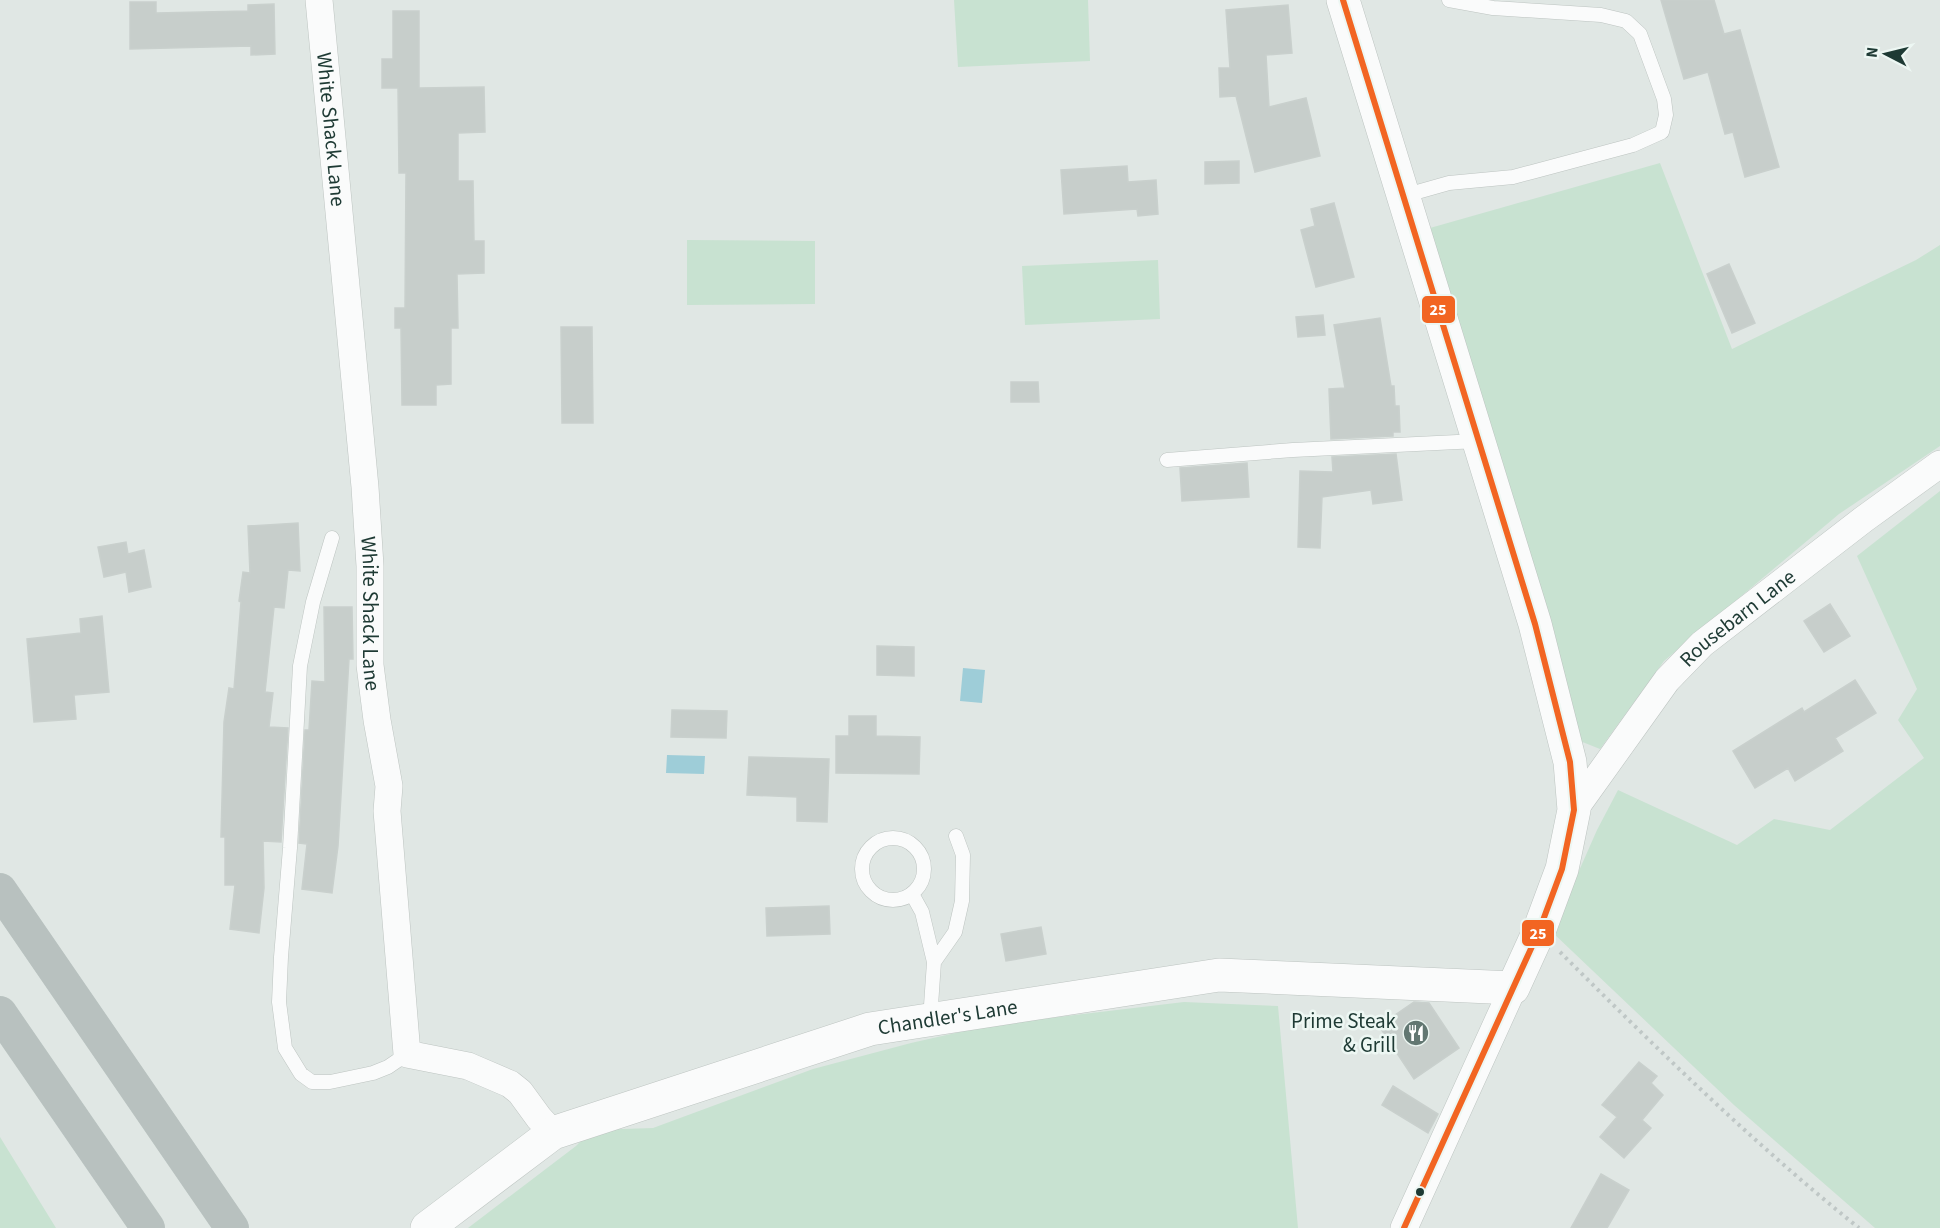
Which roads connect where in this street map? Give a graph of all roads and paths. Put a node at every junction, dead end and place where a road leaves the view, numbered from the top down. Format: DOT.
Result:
graph roads {
  1 [pos="319,0"];
  2 [pos="1449,0"];
  3 [pos="1348,1"];
  4 [pos="1403,196"];
  5 [pos="1479,441"];
  6 [pos="1167,460"];
  7 [pos="1940,464"];
  8 [pos="332,538"];
  9 [pos="1574,810"];
  10 [pos="956,836"];
  11 [pos="0,890"];
  12 [pos="912,894"];
  13 [pos="1539,931"];
  14 [pos="934,962"];
  15 [pos="1513,988"];
  16 [pos="0,1013"];
  17 [pos="930,1020"];
  18 [pos="407,1054"];
  19 [pos="553,1133"];
  20 [pos="148,1228"];
  21 [pos="232,1228"];
  22 [pos="426,1228"];
  23 [pos="1404,1228"];
  24 [pos="1859,1228"];
  1 -- 18 [label="street, White Shack Lane"];
  2 -- 4 [label="lane"];
  3 -- 4 [label="street"];
  4 -- 5 [label="street"];
  5 -- 6 [label="lane"];
  5 -- 9 [label="street"];
  7 -- 9 [label="street, Rousebarn Lane"];
  8 -- 18 [label="lane"];
  9 -- 13 [label="street"];
  10 -- 14 [label="lane"];
  11 -- 21 [label="highway"];
  12 -- 12 [label="lane"];
  12 -- 14 [label="lane"];
  13 -- 15 [label="street"];
  13 -- 24 [label="path"];
  14 -- 17 [label="lane"];
  15 -- 17 [label="street, Chandler's Lane"];
  15 -- 23 [label="street"];
  16 -- 20 [label="highway"];
  17 -- 19 [label="street, Chandler's Lane"];
  18 -- 19 [label="street"];
  19 -- 22 [label="street, Chandler's Lane"];
}
